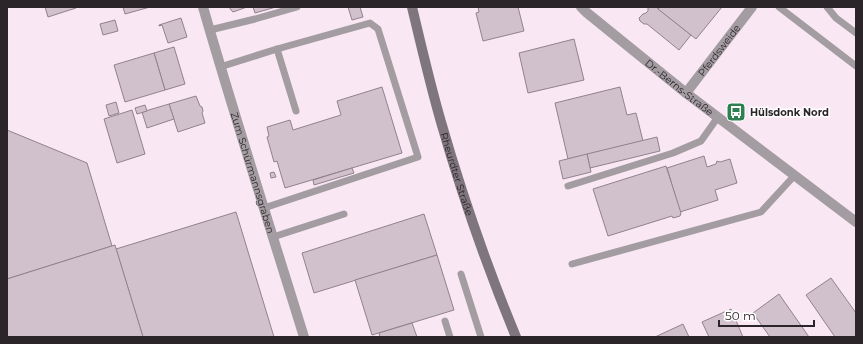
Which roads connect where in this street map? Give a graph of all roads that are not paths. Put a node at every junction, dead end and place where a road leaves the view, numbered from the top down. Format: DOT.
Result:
graph roads {
  1 [pos="203,7"];
  2 [pos="297,7"];
  3 [pos="412,7"];
  4 [pos="581,7"];
  5 [pos="752,7"];
  6 [pos="779,7"];
  7 [pos="827,7"];
  8 [pos="210,30"];
  9 [pos="856,33"];
  10 [pos="277,49"];
  11 [pos="856,66"];
  12 [pos="220,67"];
  13 [pos="686,93"];
  14 [pos="296,111"];
  15 [pos="718,117"];
  16 [pos="795,175"];
  17 [pos="568,186"];
  18 [pos="264,208"];
  19 [pos="344,214"];
  20 [pos="856,222"];
  21 [pos="273,237"];
  22 [pos="572,264"];
  23 [pos="461,274"];
  24 [pos="445,321"];
  25 [pos="304,337"];
  26 [pos="450,337"];
  27 [pos="481,337"];
  28 [pos="516,337"];
  1 -- 8 [label="street, Zum Schürmannsgraben"];
  2 -- 8 [label="lane"];
  3 -- 28 [label="main road, Rheurdter Straße"];
  4 -- 13 [label="street, Dr.-Berns-Straße"];
  5 -- 13 [label="street, Pferdsweide"];
  6 -- 11 [label="lane"];
  7 -- 9 [label="lane"];
  8 -- 12 [label="street, Zum Schürmannsgraben"];
  10 -- 12 [label="lane"];
  10 -- 14 [label="lane"];
  10 -- 18 [label="lane"];
  12 -- 18 [label="street, Zum Schürmannsgraben"];
  13 -- 15 [label="street, Dr.-Berns-Straße"];
  15 -- 16 [label="street, Dr.-Berns-Straße"];
  15 -- 17 [label="lane"];
  16 -- 20 [label="street, Dr.-Berns-Straße"];
  16 -- 22 [label="lane"];
  18 -- 21 [label="street, Zum Schürmannsgraben"];
  19 -- 21 [label="lane"];
  21 -- 25 [label="street, Zum Schürmannsgraben"];
  23 -- 27 [label="lane"];
  24 -- 26 [label="lane"];
}
